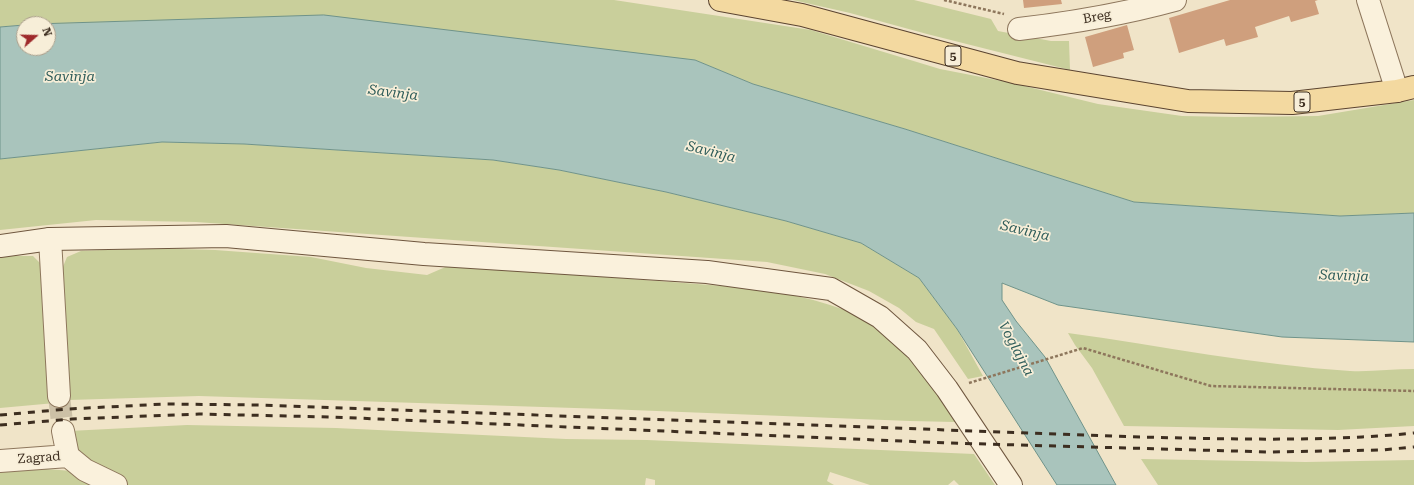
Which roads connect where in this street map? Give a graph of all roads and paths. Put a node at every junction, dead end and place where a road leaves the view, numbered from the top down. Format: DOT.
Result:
graph roads {
  1 [pos="720,0"];
  2 [pos="944,0"];
  3 [pos="1175,0"];
  4 [pos="1368,0"];
  5 [pos="1014,22"];
  6 [pos="1406,89"];
  7 [pos="50,240"];
  8 [pos="0,246"];
  9 [pos="966,384"];
  10 [pos="1414,391"];
  11 [pos="59,396"];
  12 [pos="63,431"];
  13 [pos="68,456"];
  14 [pos="0,461"];
  15 [pos="116,485"];
  16 [pos="1011,485"];
  1 -- 6 [label="main road, 5"];
  2 -- 5 [label="path"];
  3 -- 5 [label="street, Breg"];
  4 -- 6 [label="street"];
  7 -- 8 [label="street"];
  7 -- 11 [label="street"];
  7 -- 16 [label="street"];
  9 -- 10 [label="path"];
  12 -- 13 [label="street"];
  13 -- 14 [label="street, Zagrad"];
  13 -- 15 [label="street, Zagrad"];
}
